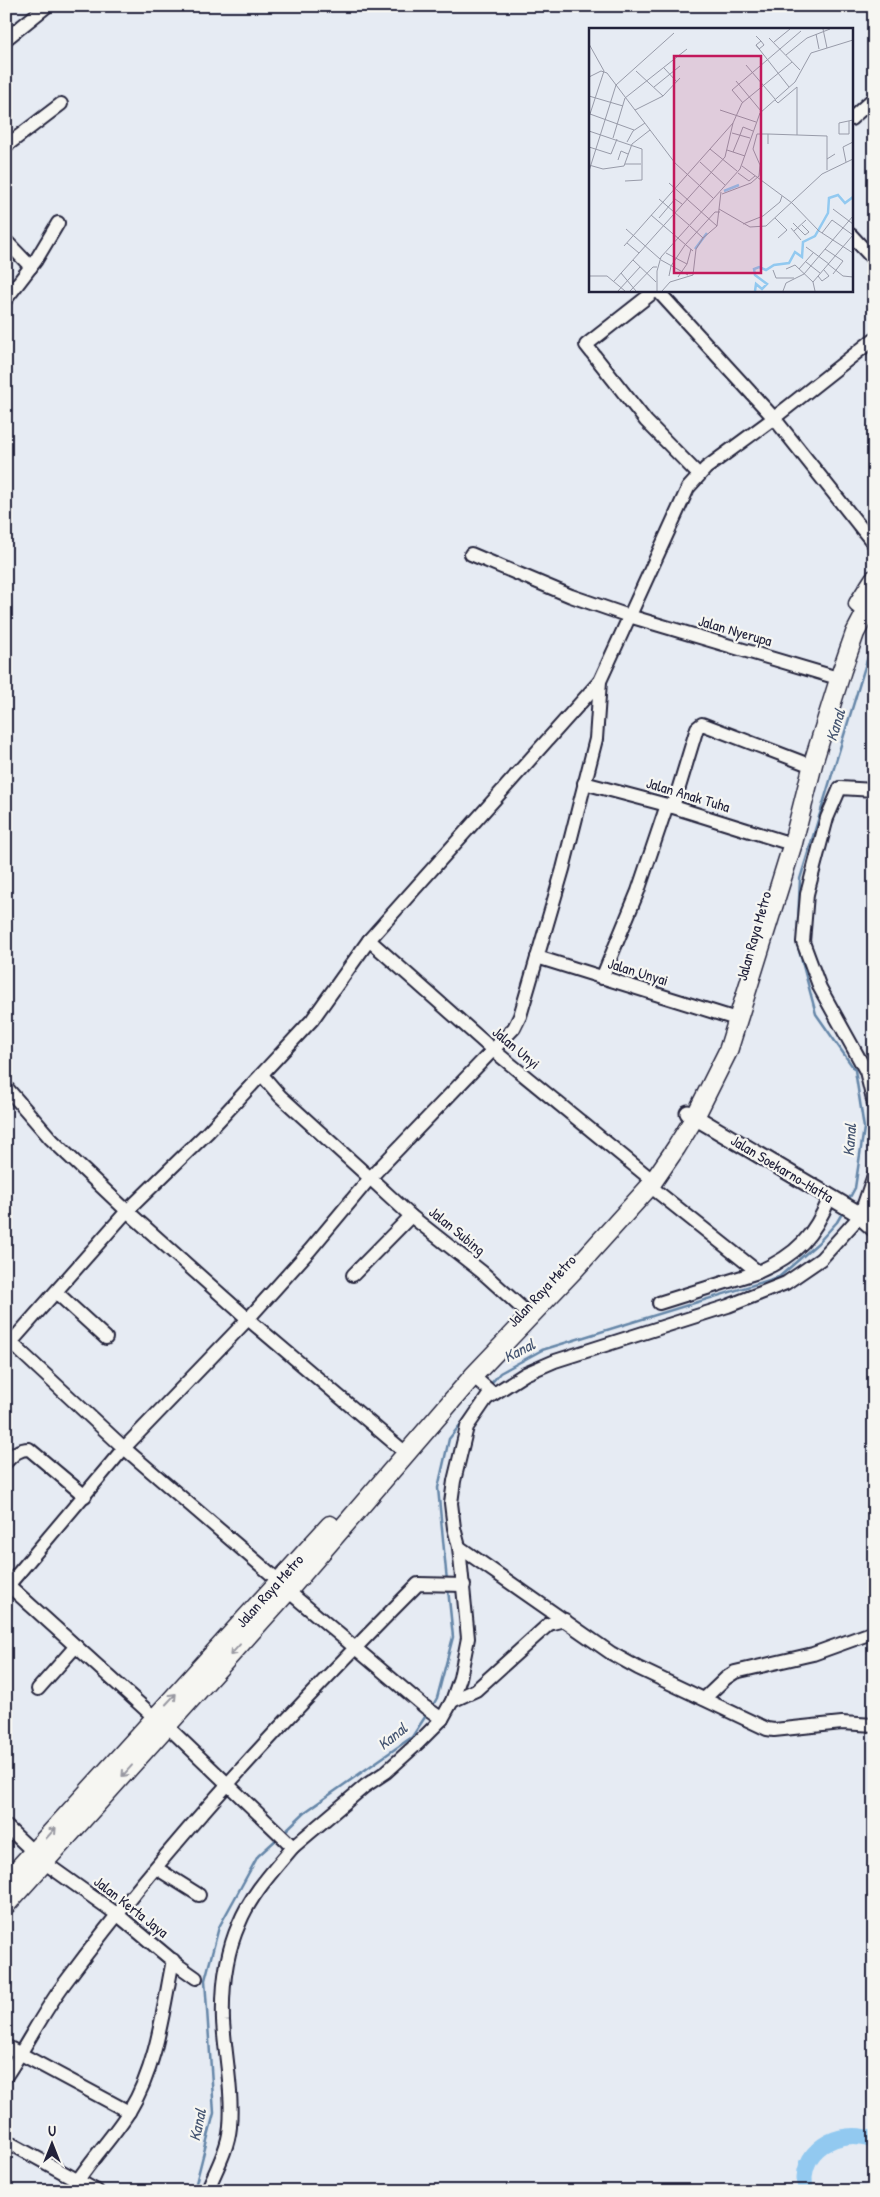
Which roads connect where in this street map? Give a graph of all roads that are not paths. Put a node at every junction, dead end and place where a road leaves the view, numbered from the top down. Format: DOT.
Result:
graph roads {
  1 [pos="47,6"];
  2 [pos="6,39"];
  3 [pos="874,98"];
  4 [pos="61,104"];
  5 [pos="852,118"];
  6 [pos="6,146"];
  7 [pos="58,223"];
  8 [pos="852,236"];
  9 [pos="6,241"];
  10 [pos="874,260"];
  11 [pos="31,267"];
  12 [pos="656,291"];
  13 [pos="658,291"];
  14 [pos="6,299"];
  15 [pos="874,339"];
  16 [pos="774,418"];
  17 [pos="699,475"];
  18 [pos="874,544"];
  19 [pos="471,554"];
  20 [pos="874,579"];
  21 [pos="874,597"];
  22 [pos="629,616"];
  23 [pos="831,676"];
  24 [pos="600,681"];
  25 [pos="804,763"];
  26 [pos="584,783"];
  27 [pos="874,790"];
  28 [pos="670,806"];
  29 [pos="782,841"];
  30 [pos="369,940"];
  31 [pos="536,957"];
  32 [pos="602,978"];
  33 [pos="730,1017"];
  34 [pos="493,1050"];
  35 [pos="262,1075"];
  36 [pos="6,1087"];
  37 [pos="874,1104"];
  38 [pos="692,1115"];
  39 [pos="874,1176"];
  40 [pos="370,1178"];
  41 [pos="648,1181"];
  42 [pos="833,1198"];
  43 [pos="127,1211"];
  44 [pos="857,1213"];
  45 [pos="412,1216"];
  46 [pos="874,1228"];
  47 [pos="758,1272"];
  48 [pos="354,1275"];
  49 [pos="56,1293"];
  50 [pos="659,1303"];
  51 [pos="524,1310"];
  52 [pos="248,1319"];
  53 [pos="106,1338"];
  54 [pos="8,1343"];
  55 [pos="475,1377"];
  56 [pos="490,1393"];
  57 [pos="124,1448"];
  58 [pos="404,1450"];
  59 [pos="6,1462"];
  60 [pos="85,1496"];
  61 [pos="459,1547"];
  62 [pos="7,1585"];
  63 [pos="283,1586"];
  64 [pos="461,1586"];
  65 [pos="565,1620"];
  66 [pos="874,1632"];
  67 [pos="76,1646"];
  68 [pos="355,1647"];
  69 [pos="38,1689"];
  70 [pos="452,1700"];
  71 [pos="704,1700"];
  72 [pos="434,1713"];
  73 [pos="161,1722"];
  74 [pos="874,1725"];
  75 [pos="227,1782"];
  76 [pos="6,1826"];
  77 [pos="291,1845"];
  78 [pos="39,1858"];
  79 [pos="156,1868"];
  80 [pos="6,1882"];
  81 [pos="199,1895"];
  82 [pos="6,1905"];
  83 [pos="118,1915"];
  84 [pos="173,1960"];
  85 [pos="196,1978"];
  86 [pos="6,2046"];
  87 [pos="21,2054"];
  88 [pos="6,2076"];
  89 [pos="129,2112"];
  90 [pos="6,2141"];
  91 [pos="74,2185"];
  92 [pos="97,2191"];
  93 [pos="207,2191"];
  1 -- 2 [label="street"];
  3 -- 5 [label="street"];
  4 -- 6 [label="street"];
  7 -- 11 [label="street"];
  8 -- 10 [label="street"];
  9 -- 11 [label="street"];
  11 -- 14 [label="street"];
  12 -- 17 [label="street"];
  13 -- 16 [label="street"];
  15 -- 16 [label="street"];
  16 -- 17 [label="street"];
  16 -- 18 [label="street"];
  17 -- 22 [label="street"];
  19 -- 22 [label="street, Jalan Nyerupa"];
  20 -- 23 [label="highway, Jalan Raya Metro"];
  21 -- 38 [label="highway"];
  22 -- 23 [label="street, Jalan Nyerupa"];
  22 -- 24 [label="street"];
  23 -- 25 [label="highway, Jalan Raya Metro"];
  24 -- 26 [label="street"];
  24 -- 30 [label="street"];
  25 -- 28 [label="street"];
  25 -- 29 [label="highway, Jalan Raya Metro"];
  26 -- 28 [label="street, Jalan Anak Tuha"];
  26 -- 31 [label="street"];
  27 -- 37 [label="street"];
  28 -- 29 [label="street, Jalan Anak Tuha"];
  28 -- 32 [label="street"];
  29 -- 33 [label="highway, Jalan Raya Metro"];
  30 -- 34 [label="street, Jalan Unyi"];
  30 -- 35 [label="street"];
  31 -- 32 [label="street, Jalan Unyai"];
  31 -- 34 [label="street"];
  32 -- 33 [label="street, Jalan Unyai"];
  33 -- 38 [label="highway, Jalan Raya Metro"];
  34 -- 40 [label="street"];
  34 -- 41 [label="street, Jalan Unyi"];
  35 -- 40 [label="street, Jalan Subing"];
  35 -- 43 [label="street"];
  36 -- 43 [label="street"];
  38 -- 41 [label="highway"];
  38 -- 42 [label="main road, Jalan Soekarno-Hatta"];
  39 -- 44 [label="street"];
  40 -- 45 [label="street, Jalan Subing"];
  40 -- 52 [label="street"];
  41 -- 47 [label="street, Jalan Unyi"];
  41 -- 51 [label="highway, Jalan Raya Metro"];
  41 -- 55 [label="highway"];
  42 -- 44 [label="main road, Jalan Soekarno-Hatta"];
  42 -- 47 [label="street"];
  43 -- 49 [label="street"];
  43 -- 52 [label="street"];
  44 -- 46 [label="main road, Jalan Soekarno-Hatta"];
  44 -- 56 [label="street"];
  45 -- 48 [label="street"];
  45 -- 51 [label="street, Jalan Subing"];
  47 -- 50 [label="street"];
  49 -- 53 [label="street"];
  49 -- 54 [label="street"];
  51 -- 58 [label="highway, Jalan Raya Metro"];
  52 -- 57 [label="street"];
  52 -- 58 [label="street"];
  54 -- 57 [label="street"];
  55 -- 56 [label="street"];
  55 -- 58 [label="highway"];
  56 -- 61 [label="street"];
  57 -- 60 [label="street"];
  57 -- 63 [label="street"];
  58 -- 63 [label="highway"];
  59 -- 60 [label="street"];
  60 -- 62 [label="street"];
  61 -- 64 [label="street"];
  61 -- 65 [label="street"];
  62 -- 67 [label="street"];
  63 -- 68 [label="street"];
  63 -- 73 [label="highway"];
  64 -- 68 [label="street"];
  64 -- 70 [label="street"];
  65 -- 70 [label="street"];
  65 -- 71 [label="street"];
  66 -- 71 [label="street"];
  67 -- 69 [label="street"];
  67 -- 73 [label="street"];
  68 -- 72 [label="street"];
  68 -- 75 [label="street"];
  70 -- 72 [label="street"];
  71 -- 74 [label="street"];
  72 -- 77 [label="street"];
  73 -- 75 [label="street"];
  73 -- 78 [label="highway"];
  75 -- 77 [label="street"];
  75 -- 79 [label="street"];
  76 -- 78 [label="street, Jalan Kerta Jaya"];
  77 -- 93 [label="street"];
  78 -- 80 [label="highway"];
  78 -- 82 [label="highway"];
  78 -- 83 [label="street, Jalan Kerta Jaya"];
  79 -- 81 [label="street"];
  79 -- 83 [label="street"];
  83 -- 84 [label="street, Jalan Kerta Jaya"];
  83 -- 87 [label="street"];
  84 -- 85 [label="street, Jalan Kerta Jaya"];
  84 -- 89 [label="street"];
  86 -- 87 [label="street"];
  87 -- 88 [label="street"];
  87 -- 89 [label="street"];
  89 -- 91 [label="street"];
  90 -- 91 [label="street"];
  91 -- 92 [label="street"];
}
